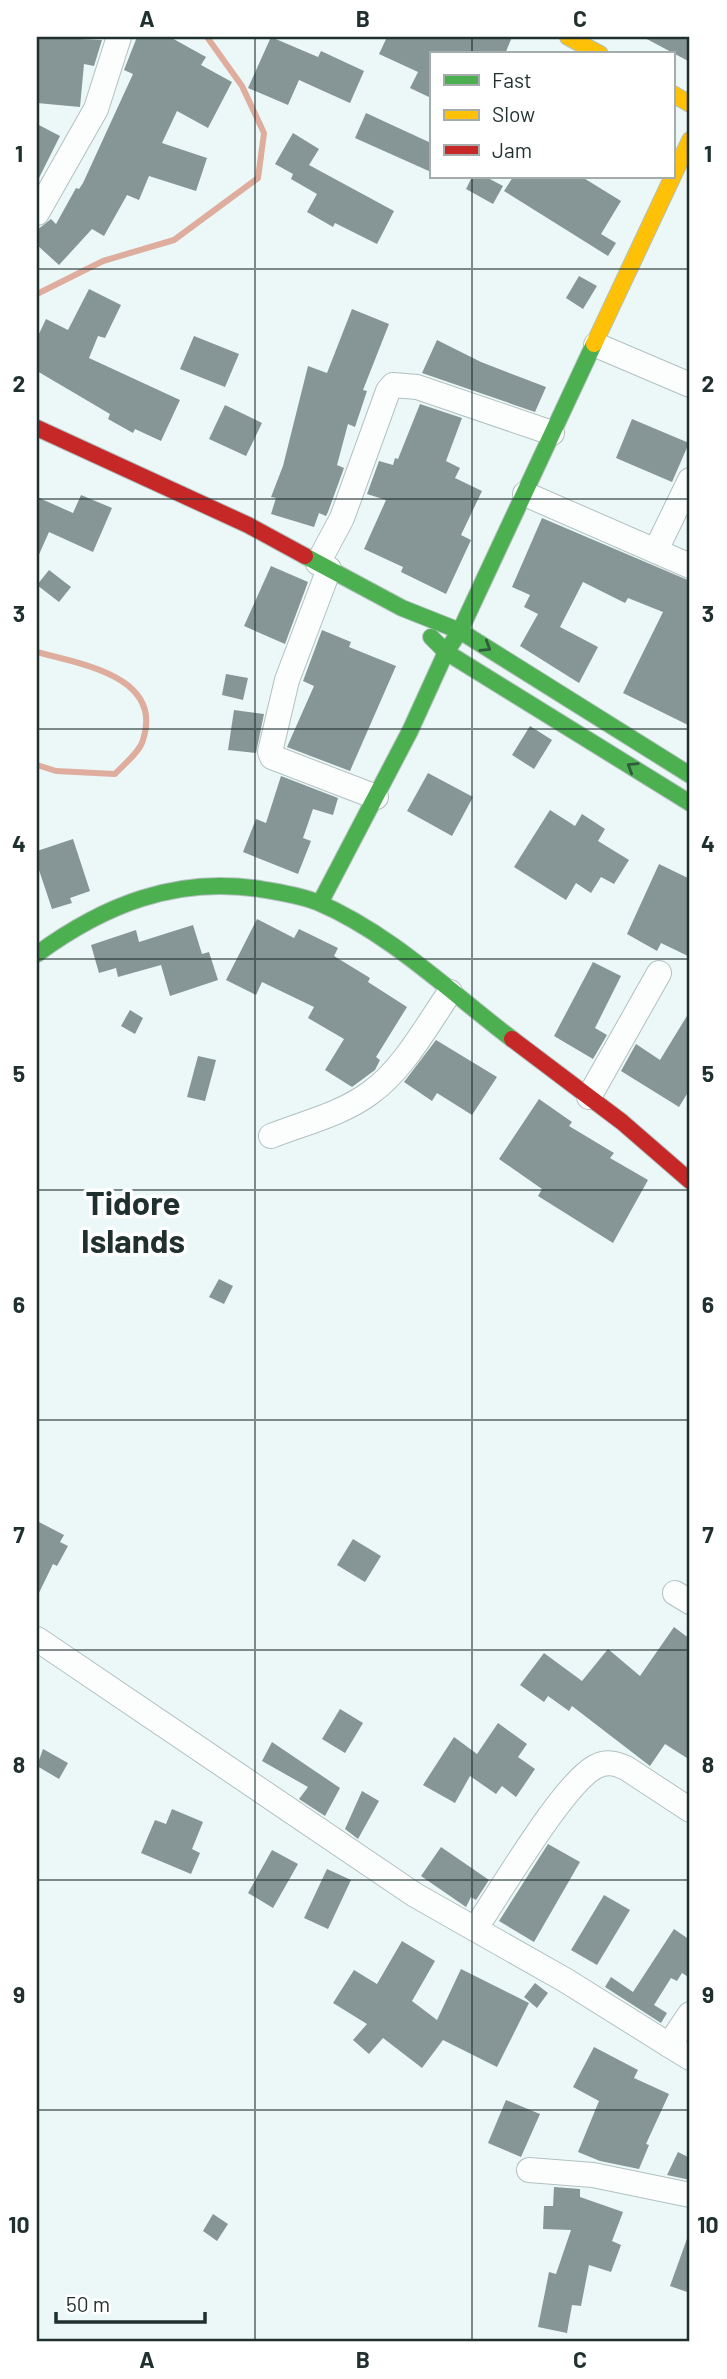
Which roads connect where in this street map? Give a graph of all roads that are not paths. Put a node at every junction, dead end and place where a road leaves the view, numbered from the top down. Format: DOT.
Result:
graph roads {
  1 [pos="120,37"];
  2 [pos="568,37"];
  3 [pos="596,52"];
  4 [pos="674,95"];
  5 [pos="690,104"];
  6 [pos="690,140"];
  7 [pos="674,175"];
  8 [pos="673,178"];
  9 [pos="37,214"];
  10 [pos="596,345"];
  11 [pos="690,385"];
  12 [pos="37,428"];
  13 [pos="552,433"];
  14 [pos="690,480"];
  15 [pos="525,494"];
  16 [pos="656,550"];
  17 [pos="324,566"];
  18 [pos="690,566"];
  19 [pos="402,608"];
  20 [pos="460,631"];
  21 [pos="446,652"];
  22 [pos="690,775"];
  23 [pos="376,797"];
  24 [pos="690,803"];
  25 [pos="320,903"];
  26 [pos="37,954"];
  27 [pos="659,974"];
  28 [pos="450,992"];
  29 [pos="589,1097"];
  30 [pos="271,1136"];
  31 [pos="690,1181"];
  32 [pos="37,1639"];
  33 [pos="690,1810"];
  34 [pos="475,1929"];
  35 [pos="690,2014"];
  36 [pos="669,2045"];
  37 [pos="690,2058"];
  38 [pos="528,2170"];
  39 [pos="690,2195"];
  1 -- 9 [label="street"];
  2 -- 3 [label="main road"];
  4 -- 5 [label="main road"];
  6 -- 7 [label="main road"];
  8 -- 10 [label="main road"];
  10 -- 11 [label="street"];
  10 -- 13 [label="main road"];
  12 -- 17 [label="main road"];
  13 -- 15 [label="main road"];
  13 -- 17 [label="street"];
  14 -- 16 [label="street"];
  15 -- 16 [label="street"];
  15 -- 20 [label="main road"];
  16 -- 18 [label="street"];
  17 -- 19 [label="main road"];
  17 -- 23 [label="street"];
  19 -- 20 [label="main road"];
  19 -- 21 [label="main road"];
  20 -- 21 [label="main road"];
  20 -- 22 [label="main road, one-way"];
  21 -- 23 [label="main road"];
  24 -- 21 [label="main road, one-way"];
  23 -- 25 [label="main road"];
  25 -- 26 [label="main road"];
  25 -- 28 [label="main road"];
  27 -- 29 [label="street"];
  28 -- 29 [label="main road"];
  28 -- 30 [label="street"];
  29 -- 31 [label="main road"];
  32 -- 34 [label="street"];
  33 -- 34 [label="street"];
  34 -- 36 [label="street"];
  35 -- 36 [label="street"];
  36 -- 37 [label="street"];
  38 -- 39 [label="street"];
}
